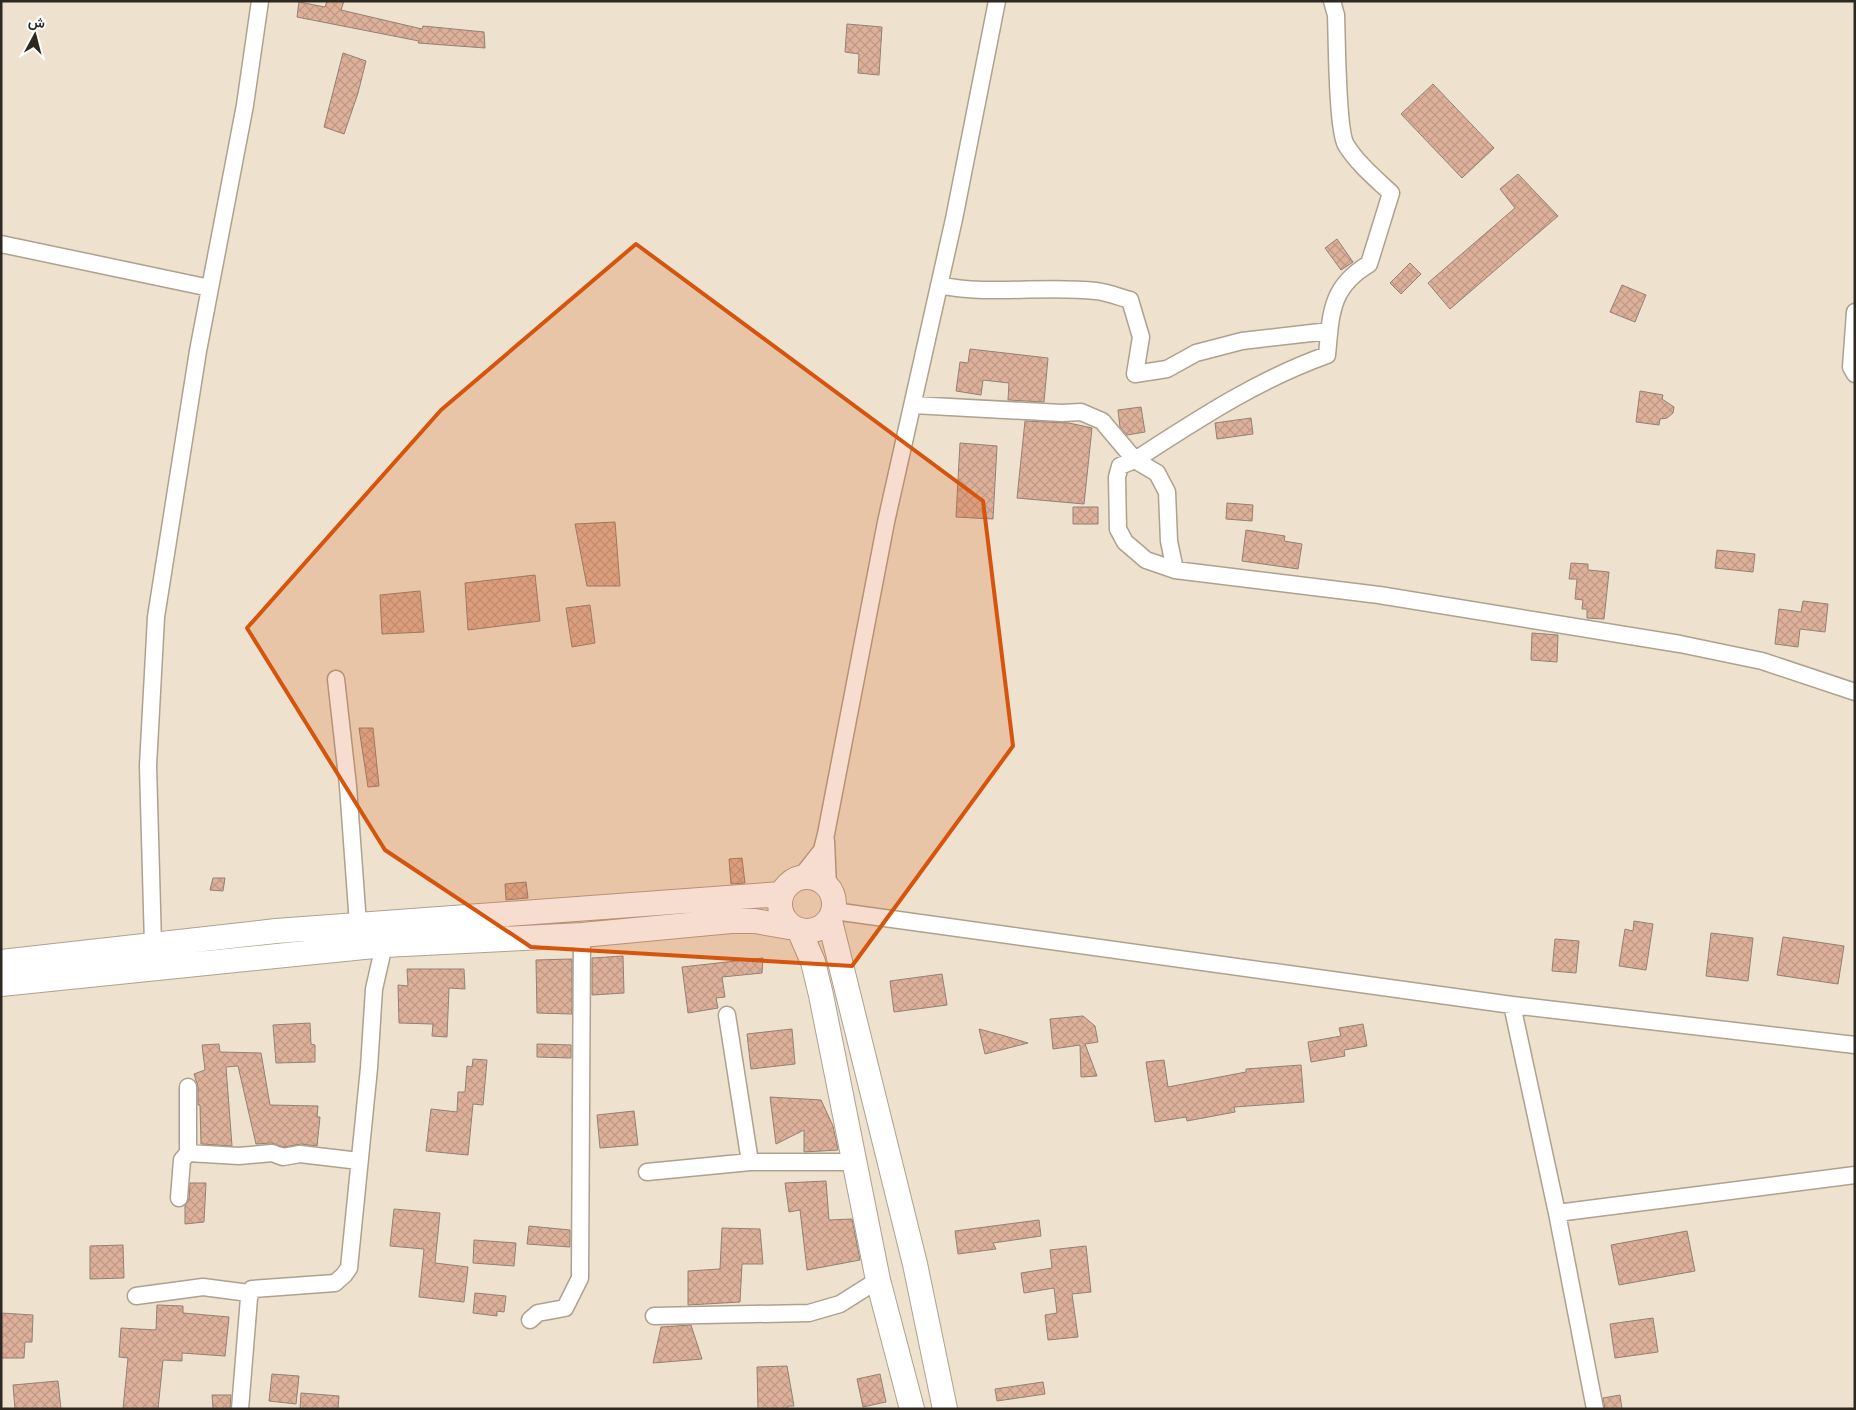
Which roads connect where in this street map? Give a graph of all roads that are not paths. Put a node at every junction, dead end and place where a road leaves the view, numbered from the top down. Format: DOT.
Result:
graph roads {
  1 [pos="260,1"];
  2 [pos="998,1"];
  3 [pos="1332,1"];
  4 [pos="1,244"];
  5 [pos="939,285"];
  6 [pos="210,288"];
  7 [pos="1855,312"];
  8 [pos="1329,331"];
  9 [pos="1855,374"];
  10 [pos="912,404"];
  11 [pos="1135,460"];
  12 [pos="1175,570"];
  13 [pos="336,679"];
  14 [pos="1855,692"];
  15 [pos="826,834"];
  16 [pos="800,878"];
  17 [pos="828,887"];
  18 [pos="781,894"];
  19 [pos="832,916"];
  20 [pos="358,924"];
  21 [pos="795,929"];
  22 [pos="582,936"];
  23 [pos="153,944"];
  24 [pos="384,945"];
  25 [pos="1,962"];
  26 [pos="71,965"];
  27 [pos="1,984"];
  28 [pos="1512,1005"];
  29 [pos="727,1014"];
  30 [pos="1855,1045"];
  31 [pos="188,1088"];
  32 [pos="188,1153"];
  33 [pos="359,1162"];
  34 [pos="750,1162"];
  35 [pos="854,1162"];
  36 [pos="647,1172"];
  37 [pos="1855,1175"];
  38 [pos="179,1198"];
  39 [pos="1557,1213"];
  40 [pos="878,1280"];
  41 [pos="249,1293"];
  42 [pos="136,1296"];
  43 [pos="654,1316"];
  44 [pos="530,1320"];
  45 [pos="240,1409"];
  46 [pos="912,1409"];
  47 [pos="945,1409"];
  48 [pos="1595,1409"];
  1 -- 6 [label="street"];
  2 -- 5 [label="street"];
  3 -- 8 [label="street"];
  4 -- 6 [label="street"];
  5 -- 8 [label="street"];
  5 -- 10 [label="street"];
  6 -- 23 [label="street"];
  7 -- 9 [label="street"];
  8 -- 11 [label="street"];
  10 -- 11 [label="street"];
  10 -- 15 [label="street"];
  11 -- 12 [label="street"];
  11 -- 12 [label="street"];
  12 -- 14 [label="street"];
  13 -- 20 [label="street"];
  15 -- 16 [label="street"];
  15 -- 17 [label="street"];
  16 -- 17 [label="main road"];
  16 -- 18 [label="main road"];
  17 -- 19 [label="main road"];
  18 -- 20 [label="main road"];
  18 -- 21 [label="main road"];
  19 -- 21 [label="main road"];
  19 -- 28 [label="street"];
  19 -- 47 [label="main road"];
  20 -- 23 [label="main road"];
  21 -- 22 [label="main road"];
  21 -- 35 [label="main road"];
  22 -- 24 [label="main road"];
  22 -- 44 [label="street"];
  23 -- 26 [label="main road"];
  24 -- 26 [label="main road"];
  24 -- 33 [label="street"];
  25 -- 26 [label="main road"];
  26 -- 27 [label="main road"];
  28 -- 30 [label="street"];
  28 -- 39 [label="street"];
  29 -- 34 [label="street"];
  31 -- 32 [label="street"];
  32 -- 33 [label="street"];
  32 -- 38 [label="street"];
  33 -- 41 [label="street"];
  34 -- 35 [label="street"];
  34 -- 36 [label="street"];
  35 -- 40 [label="main road"];
  37 -- 39 [label="street"];
  39 -- 48 [label="street"];
  40 -- 43 [label="street"];
  40 -- 46 [label="main road"];
  41 -- 42 [label="street"];
  41 -- 45 [label="street"];
}
